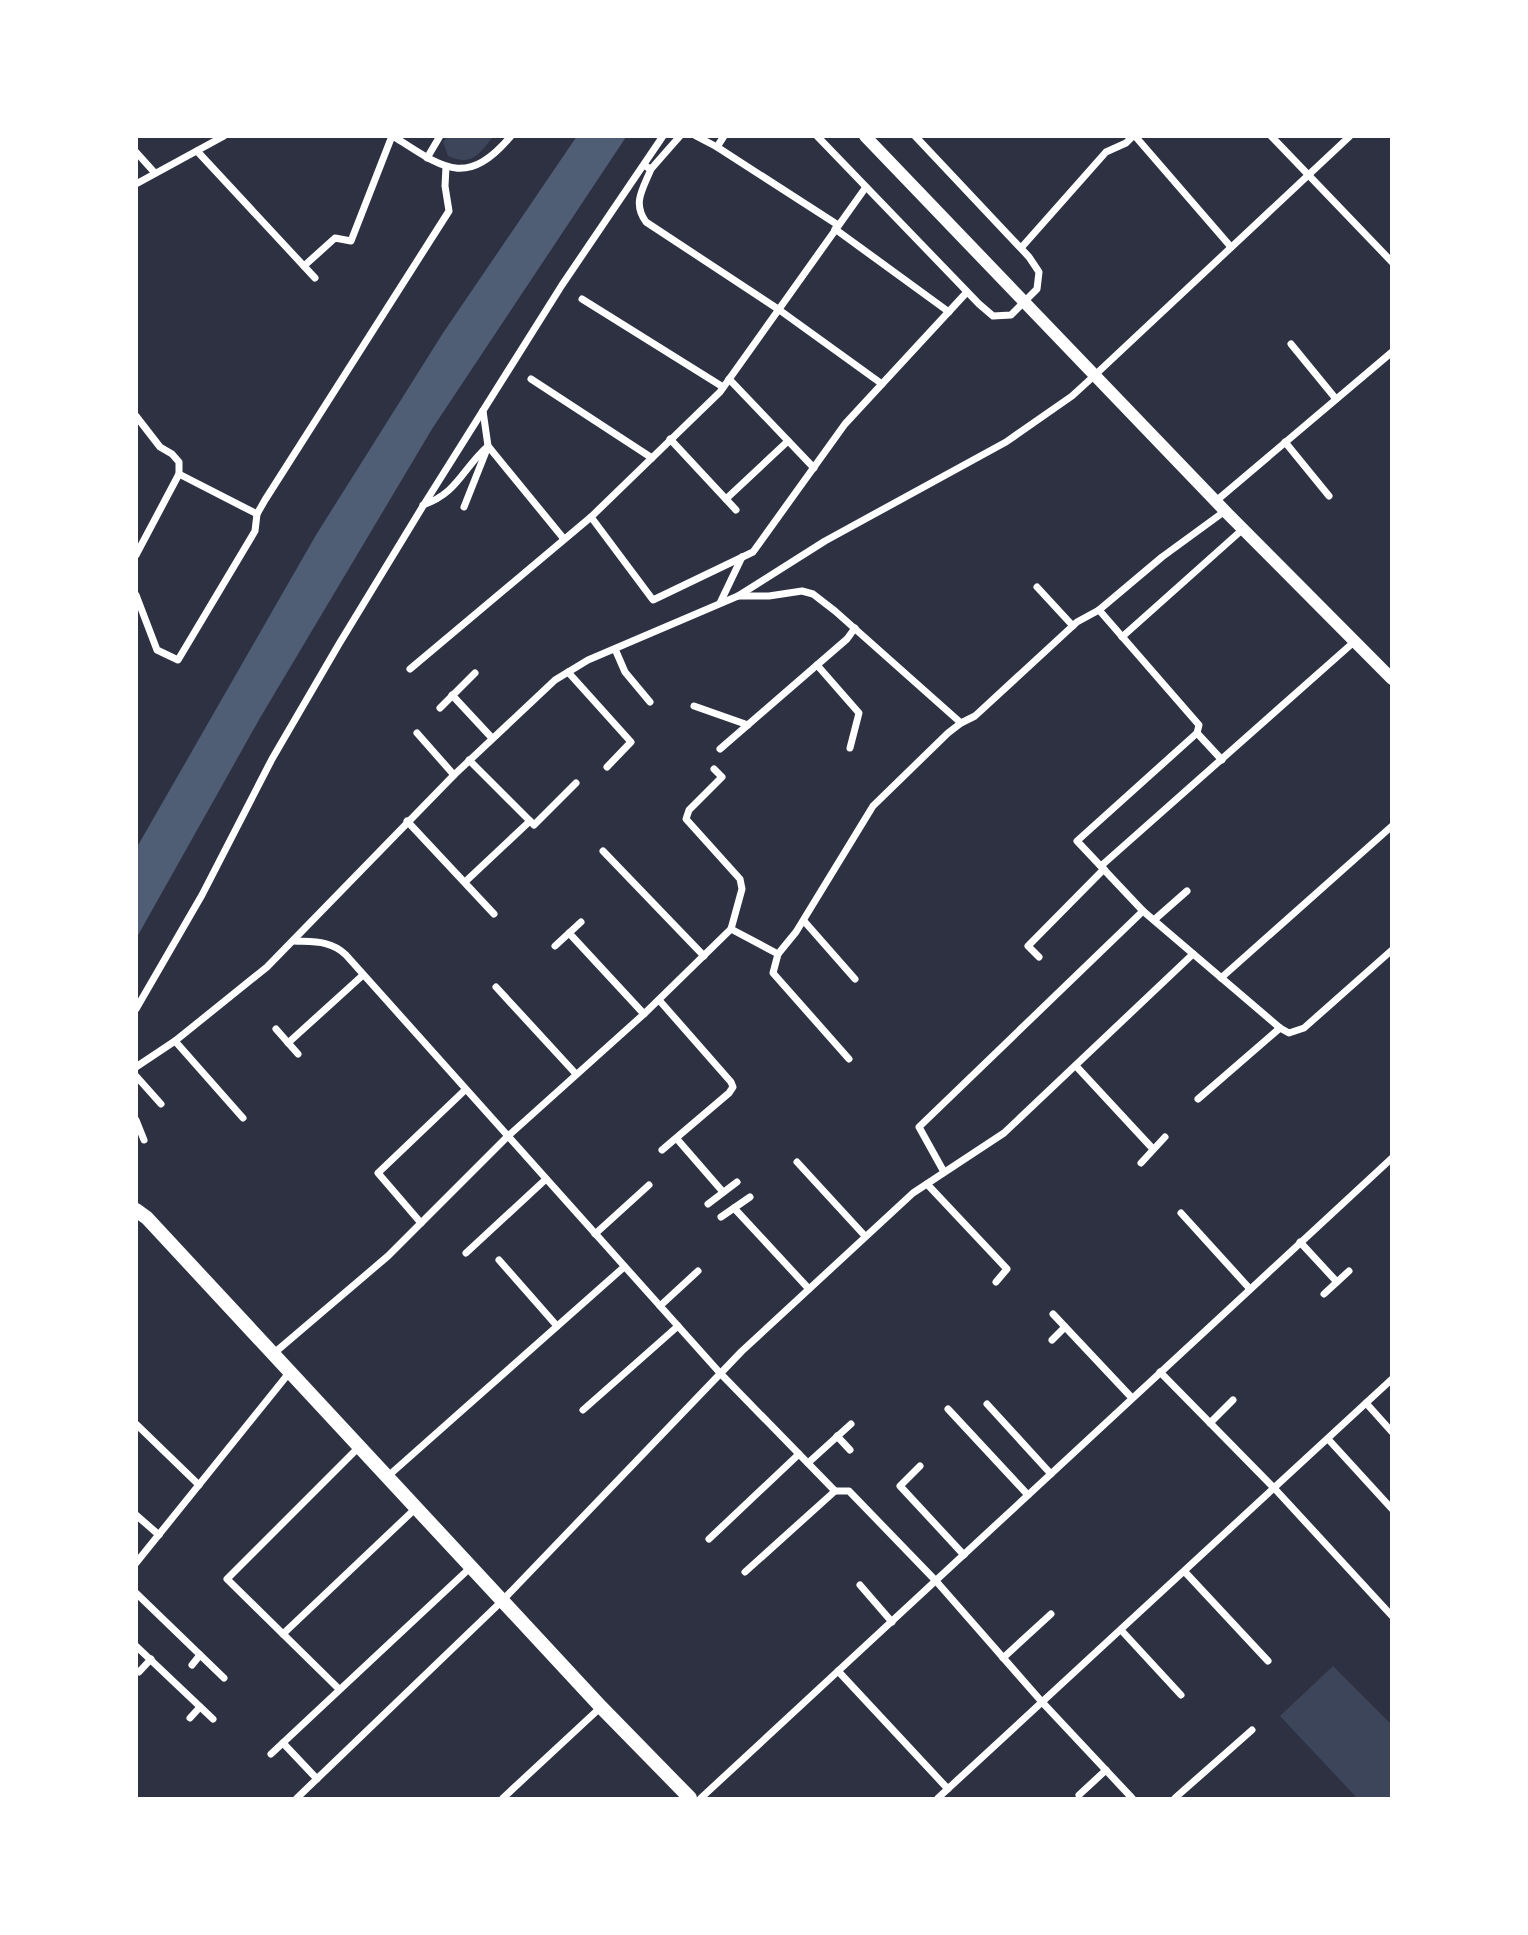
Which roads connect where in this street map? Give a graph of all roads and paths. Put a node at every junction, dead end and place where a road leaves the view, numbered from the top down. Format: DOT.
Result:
graph roads {
  1 [pos="224,136"];
  2 [pos="393,136"];
  3 [pos="440,136"];
  4 [pos="511,136"];
  5 [pos="663,136"];
  6 [pos="680,136"];
  7 [pos="696,136"];
  8 [pos="724,136"];
  9 [pos="817,136"];
  10 [pos="864,136"];
  11 [pos="915,136"];
  12 [pos="1134,136"];
  13 [pos="1271,136"];
  14 [pos="1350,136"];
  15 [pos="717,147"];
  16 [pos="197,151"];
  17 [pos="136,152"];
  18 [pos="427,158"];
  19 [pos="446,167"];
  20 [pos="647,167"];
  21 [pos="154,173"];
  22 [pos="1308,176"];
  23 [pos="136,184"];
  24 [pos="866,187"];
  25 [pos="837,227"];
  26 [pos="1231,247"];
  27 [pos="1021,248"];
  28 [pos="1391,262"];
  29 [pos="304,266"];
  30 [pos="315,278"];
  31 [pos="967,292"];
  32 [pos="582,299"];
  33 [pos="1024,303"];
  34 [pos="778,309"];
  35 [pos="949,312"];
  36 [pos="1291,344"];
  37 [pos="1391,352"];
  38 [pos="1095,375"];
  39 [pos="531,379"];
  40 [pos="729,379"];
  41 [pos="882,384"];
  42 [pos="723,387"];
  43 [pos="1336,399"];
  44 [pos="483,410"];
  45 [pos="136,416"];
  46 [pos="670,439"];
  47 [pos="788,441"];
  48 [pos="1285,442"];
  49 [pos="488,446"];
  50 [pos="652,458"];
  51 [pos="814,468"];
  52 [pos="179,474"];
  53 [pos="1329,496"];
  54 [pos="726,499"];
  55 [pos="422,506"];
  56 [pos="1221,506"];
  57 [pos="464,507"];
  58 [pos="736,510"];
  59 [pos="257,514"];
  60 [pos="591,517"];
  61 [pos="1243,529"];
  62 [pos="564,539"];
  63 [pos="139,541"];
  64 [pos="136,555"];
  65 [pos="743,556"];
  66 [pos="1037,587"];
  67 [pos="136,595"];
  68 [pos="738,596"];
  69 [pos="719,604"];
  70 [pos="1099,610"];
  71 [pos="1073,626"];
  72 [pos="855,628"];
  73 [pos="1122,636"];
  74 [pos="1355,642"];
  75 [pos="615,649"];
  76 [pos="817,665"];
  77 [pos="410,668"];
  78 [pos="568,672"];
  79 [pos="475,673"];
  80 [pos="1391,679"];
  81 [pos="452,695"];
  82 [pos="650,702"];
  83 [pos="694,706"];
  84 [pos="439,708"];
  85 [pos="961,723"];
  86 [pos="748,724"];
  87 [pos="417,733"];
  88 [pos="1197,733"];
  89 [pos="492,738"];
  90 [pos="850,748"];
  91 [pos="720,749"];
  92 [pos="469,760"];
  93 [pos="1222,760"];
  94 [pos="607,767"];
  95 [pos="715,769"];
  96 [pos="454,775"];
  97 [pos="576,783"];
  98 [pos="407,821"];
  99 [pos="530,821"];
  100 [pos="1391,826"];
  101 [pos="603,851"];
  102 [pos="1102,868"];
  103 [pos="465,882"];
  104 [pos="1187,891"];
  105 [pos="1143,911"];
  106 [pos="494,914"];
  107 [pos="804,920"];
  108 [pos="1154,920"];
  109 [pos="581,922"];
  110 [pos="731,929"];
  111 [pos="569,933"];
  112 [pos="294,941"];
  113 [pos="555,946"];
  114 [pos="1391,950"];
  115 [pos="778,954"];
  116 [pos="1193,954"];
  117 [pos="704,956"];
  118 [pos="1039,957"];
  119 [pos="363,975"];
  120 [pos="1221,978"];
  121 [pos="855,979"];
  122 [pos="496,987"];
  123 [pos="659,1000"];
  124 [pos="136,1009"];
  125 [pos="644,1014"];
  126 [pos="1280,1028"];
  127 [pos="276,1029"];
  128 [pos="175,1041"];
  129 [pos="288,1043"];
  130 [pos="298,1054"];
  131 [pos="849,1059"];
  132 [pos="1076,1066"];
  133 [pos="136,1067"];
  134 [pos="576,1074"];
  135 [pos="136,1076"];
  136 [pos="465,1090"];
  137 [pos="1198,1099"];
  138 [pos="161,1104"];
  139 [pos="243,1118"];
  140 [pos="136,1120"];
  141 [pos="507,1137"];
  142 [pos="1165,1137"];
  143 [pos="677,1139"];
  144 [pos="145,1140"];
  145 [pos="1153,1149"];
  146 [pos="662,1150"];
  147 [pos="1391,1158"];
  148 [pos="797,1162"];
  149 [pos="1141,1163"];
  150 [pos="944,1172"];
  151 [pos="546,1180"];
  152 [pos="737,1182"];
  153 [pos="927,1184"];
  154 [pos="649,1185"];
  155 [pos="723,1192"];
  156 [pos="750,1197"];
  157 [pos="708,1204"];
  158 [pos="734,1208"];
  159 [pos="136,1210"];
  160 [pos="1181,1213"];
  161 [pos="720,1217"];
  162 [pos="421,1223"];
  163 [pos="595,1234"];
  164 [pos="865,1236"];
  165 [pos="1300,1242"];
  166 [pos="466,1253"];
  167 [pos="499,1260"];
  168 [pos="624,1267"];
  169 [pos="698,1271"];
  170 [pos="1349,1271"];
  171 [pos="996,1282"];
  172 [pos="1337,1282"];
  173 [pos="809,1289"];
  174 [pos="1250,1289"];
  175 [pos="1324,1294"];
  176 [pos="660,1306"];
  177 [pos="1053,1314"];
  178 [pos="557,1326"];
  179 [pos="678,1326"];
  180 [pos="1065,1327"];
  181 [pos="1052,1340"];
  182 [pos="272,1355"];
  183 [pos="1160,1372"];
  184 [pos="289,1373"];
  185 [pos="720,1373"];
  186 [pos="1391,1379"];
  187 [pos="1132,1398"];
  188 [pos="1233,1400"];
  189 [pos="1366,1403"];
  190 [pos="987,1404"];
  191 [pos="948,1409"];
  192 [pos="583,1410"];
  193 [pos="850,1423"];
  194 [pos="1210,1423"];
  195 [pos="136,1424"];
  196 [pos="1391,1432"];
  197 [pos="837,1436"];
  198 [pos="1328,1439"];
  199 [pos="359,1447"];
  200 [pos="850,1450"];
  201 [pos="799,1454"];
  202 [pos="808,1463"];
  203 [pos="920,1466"];
  204 [pos="1051,1474"];
  205 [pos="387,1477"];
  206 [pos="199,1485"];
  207 [pos="1275,1489"];
  208 [pos="835,1491"];
  209 [pos="1028,1495"];
  210 [pos="416,1508"];
  211 [pos="1391,1509"];
  212 [pos="136,1515"];
  213 [pos="159,1535"];
  214 [pos="709,1539"];
  215 [pos="964,1555"];
  216 [pos="136,1563"];
  217 [pos="471,1567"];
  218 [pos="745,1572"];
  219 [pos="1185,1572"];
  220 [pos="936,1581"];
  221 [pos="860,1585"];
  222 [pos="136,1594"];
  223 [pos="502,1601"];
  224 [pos="1051,1614"];
  225 [pos="1391,1616"];
  226 [pos="892,1622"];
  227 [pos="1121,1630"];
  228 [pos="283,1634"];
  229 [pos="136,1646"];
  230 [pos="200,1655"];
  231 [pos="1003,1658"];
  232 [pos="151,1659"];
  233 [pos="1268,1661"];
  234 [pos="192,1665"];
  235 [pos="838,1671"];
  236 [pos="139,1672"];
  237 [pos="224,1678"];
  238 [pos="339,1689"];
  239 [pos="1181,1695"];
  240 [pos="1042,1702"];
  241 [pos="200,1707"];
  242 [pos="601,1707"];
  243 [pos="190,1718"];
  244 [pos="213,1719"];
  245 [pos="1252,1730"];
  246 [pos="283,1743"];
  247 [pos="271,1754"];
  248 [pos="1106,1770"];
  249 [pos="317,1779"];
  250 [pos="948,1789"];
  251 [pos="1079,1795"];
  252 [pos="297,1798"];
  253 [pos="503,1798"];
  254 [pos="690,1798"];
  255 [pos="701,1798"];
  256 [pos="938,1798"];
  257 [pos="1132,1798"];
  258 [pos="1175,1798"];
  1 -- 16 [label="street"];
  2 -- 18 [label="street"];
  2 -- 29 [label="street"];
  3 -- 18 [label="street"];
  4 -- 19 [label="street"];
  5 -- 20 [label="street"];
  6 -- 20 [label="street"];
  7 -- 15 [label="street"];
  8 -- 15 [label="street"];
  9 -- 24 [label="street"];
  10 -- 33 [label="street"];
  11 -- 27 [label="street"];
  12 -- 26 [label="street"];
  12 -- 27 [label="street"];
  13 -- 22 [label="street"];
  14 -- 22 [label="street"];
  15 -- 25 [label="street"];
  16 -- 21 [label="street"];
  16 -- 29 [label="street"];
  17 -- 21 [label="street"];
  18 -- 19 [label="street"];
  19 -- 59 [label="street"];
  20 -- 34 [label="street"];
  20 -- 44 [label="street"];
  21 -- 23 [label="street"];
  22 -- 26 [label="street"];
  22 -- 28 [label="street"];
  24 -- 25 [label="street"];
  24 -- 31 [label="street"];
  25 -- 34 [label="street"];
  25 -- 35 [label="street"];
  26 -- 38 [label="street"];
  27 -- 33 [label="street"];
  29 -- 30 [label="street"];
  31 -- 33 [label="street"];
  31 -- 35 [label="street"];
  32 -- 42 [label="street"];
  33 -- 38 [label="street"];
  34 -- 40 [label="street"];
  34 -- 41 [label="street"];
  35 -- 41 [label="street"];
  36 -- 43 [label="street"];
  37 -- 43 [label="street"];
  38 -- 56 [label="street"];
  38 -- 68 [label="street"];
  39 -- 50 [label="street"];
  40 -- 42 [label="street"];
  40 -- 47 [label="street"];
  41 -- 51 [label="street"];
  42 -- 46 [label="street"];
  43 -- 48 [label="street"];
  44 -- 49 [label="street"];
  44 -- 55 [label="street"];
  45 -- 52 [label="street"];
  46 -- 50 [label="street"];
  46 -- 54 [label="street"];
  47 -- 51 [label="street"];
  47 -- 54 [label="street"];
  48 -- 53 [label="street"];
  48 -- 56 [label="street"];
  49 -- 55 [label="street"];
  49 -- 57 [label="street"];
  49 -- 62 [label="street"];
  50 -- 60 [label="street"];
  51 -- 65 [label="street"];
  52 -- 59 [label="street"];
  52 -- 63 [label="street"];
  54 -- 58 [label="street"];
  55 -- 124 [label="street"];
  56 -- 61 [label="street"];
  56 -- 70 [label="street"];
  59 -- 67 [label="street"];
  60 -- 62 [label="street"];
  60 -- 65 [label="street"];
  61 -- 73 [label="street"];
  61 -- 74 [label="street"];
  62 -- 77 [label="street"];
  63 -- 64 [label="street"];
  65 -- 69 [label="street"];
  66 -- 71 [label="street"];
  68 -- 69 [label="street"];
  68 -- 72 [label="street"];
  69 -- 75 [label="street"];
  70 -- 71 [label="street"];
  70 -- 73 [label="street"];
  71 -- 85 [label="street"];
  72 -- 76 [label="street"];
  72 -- 85 [label="street"];
  73 -- 88 [label="street"];
  74 -- 80 [label="street"];
  74 -- 93 [label="street"];
  75 -- 78 [label="street"];
  75 -- 82 [label="street"];
  76 -- 86 [label="street"];
  76 -- 90 [label="street"];
  78 -- 89 [label="street"];
  78 -- 94 [label="street"];
  79 -- 81 [label="street"];
  81 -- 84 [label="street"];
  81 -- 89 [label="street"];
  83 -- 86 [label="street"];
  85 -- 107 [label="street"];
  86 -- 91 [label="street"];
  87 -- 96 [label="street"];
  88 -- 93 [label="street"];
  88 -- 102 [label="street"];
  89 -- 92 [label="street"];
  92 -- 96 [label="street"];
  92 -- 99 [label="street"];
  93 -- 102 [label="street"];
  95 -- 110 [label="street"];
  96 -- 98 [label="street"];
  97 -- 99 [label="street"];
  98 -- 103 [label="street"];
  98 -- 112 [label="street"];
  99 -- 103 [label="street"];
  100 -- 120 [label="street"];
  101 -- 117 [label="street"];
  102 -- 105 [label="street"];
  102 -- 118 [label="street"];
  103 -- 106 [label="street"];
  104 -- 108 [label="street"];
  105 -- 108 [label="street"];
  105 -- 150 [label="street"];
  107 -- 115 [label="street"];
  107 -- 121 [label="street"];
  108 -- 116 [label="street"];
  109 -- 111 [label="street"];
  110 -- 115 [label="street"];
  110 -- 117 [label="street"];
  111 -- 113 [label="street"];
  111 -- 125 [label="street"];
  112 -- 119 [label="street"];
  112 -- 128 [label="street"];
  114 -- 126 [label="street"];
  115 -- 131 [label="street"];
  116 -- 120 [label="street"];
  116 -- 132 [label="street"];
  117 -- 123 [label="street"];
  119 -- 129 [label="street"];
  119 -- 136 [label="street"];
  120 -- 126 [label="street"];
  122 -- 134 [label="street"];
  123 -- 125 [label="street"];
  123 -- 143 [label="street"];
  125 -- 134 [label="street"];
  126 -- 137 [label="street"];
  127 -- 129 [label="street"];
  128 -- 133 [label="street"];
  128 -- 139 [label="street"];
  129 -- 130 [label="street"];
  132 -- 145 [label="street"];
  132 -- 150 [label="street"];
  134 -- 141 [label="street"];
  135 -- 138 [label="street"];
  136 -- 141 [label="street"];
  136 -- 162 [label="street"];
  140 -- 144 [label="street"];
  141 -- 151 [label="street"];
  141 -- 162 [label="street"];
  142 -- 145 [label="street"];
  143 -- 146 [label="street"];
  143 -- 155 [label="street"];
  145 -- 149 [label="street"];
  147 -- 165 [label="street"];
  148 -- 164 [label="street"];
  150 -- 153 [label="street"];
  151 -- 163 [label="street"];
  151 -- 166 [label="street"];
  152 -- 155 [label="street"];
  153 -- 164 [label="street"];
  153 -- 171 [label="street"];
  154 -- 163 [label="street"];
  155 -- 157 [label="street"];
  156 -- 158 [label="street"];
  158 -- 161 [label="street"];
  158 -- 173 [label="street"];
  159 -- 182 [label="main road"];
  160 -- 174 [label="street"];
  162 -- 182 [label="street"];
  163 -- 168 [label="street"];
  164 -- 173 [label="street"];
  165 -- 172 [label="street"];
  165 -- 174 [label="street"];
  167 -- 178 [label="street"];
  168 -- 176 [label="street"];
  168 -- 178 [label="street"];
  169 -- 176 [label="street"];
  170 -- 172 [label="street"];
  172 -- 175 [label="street"];
  173 -- 185 [label="street"];
  174 -- 183 [label="street"];
  176 -- 179 [label="street"];
  177 -- 180 [label="street"];
  178 -- 205 [label="street"];
  179 -- 185 [label="street"];
  179 -- 192 [label="street"];
  180 -- 181 [label="street"];
  180 -- 187 [label="street"];
  182 -- 184 [label="main road"];
  183 -- 187 [label="street"];
  183 -- 194 [label="street"];
  184 -- 199 [label="main road"];
  184 -- 206 [label="street"];
  185 -- 201 [label="street"];
  185 -- 223 [label="street"];
  186 -- 189 [label="street"];
  187 -- 204 [label="street"];
  188 -- 194 [label="street"];
  189 -- 196 [label="street"];
  189 -- 198 [label="street"];
  190 -- 204 [label="street"];
  191 -- 209 [label="street"];
  193 -- 197 [label="street"];
  194 -- 207 [label="street"];
  195 -- 206 [label="street"];
  197 -- 200 [label="street"];
  197 -- 202 [label="street"];
  198 -- 207 [label="street"];
  198 -- 211 [label="street"];
  199 -- 205 [label="main road"];
  199 -- 228 [label="street"];
  201 -- 202 [label="street"];
  201 -- 214 [label="street"];
  202 -- 208 [label="street"];
  203 -- 215 [label="street"];
  204 -- 209 [label="street"];
  205 -- 210 [label="main road"];
  206 -- 213 [label="street"];
  207 -- 219 [label="street"];
  207 -- 225 [label="street"];
  208 -- 218 [label="street"];
  208 -- 220 [label="street"];
  209 -- 215 [label="street"];
  210 -- 217 [label="main road"];
  210 -- 228 [label="street"];
  212 -- 213 [label="street"];
  213 -- 216 [label="street"];
  215 -- 220 [label="street"];
  217 -- 223 [label="main road"];
  217 -- 238 [label="street"];
  219 -- 227 [label="street"];
  219 -- 233 [label="street"];
  220 -- 226 [label="street"];
  220 -- 231 [label="street"];
  221 -- 226 [label="street"];
  222 -- 230 [label="street"];
  223 -- 242 [label="main road"];
  223 -- 249 [label="street"];
  224 -- 231 [label="street"];
  226 -- 235 [label="street"];
  227 -- 239 [label="street"];
  227 -- 240 [label="street"];
  228 -- 238 [label="street"];
  229 -- 232 [label="street"];
  230 -- 234 [label="street"];
  230 -- 237 [label="street"];
  231 -- 240 [label="street"];
  232 -- 236 [label="street"];
  232 -- 241 [label="street"];
  235 -- 250 [label="street"];
  235 -- 255 [label="street"];
  238 -- 246 [label="street"];
  240 -- 248 [label="street"];
  240 -- 250 [label="street"];
  241 -- 243 [label="street"];
  241 -- 244 [label="street"];
  242 -- 253 [label="street"];
  242 -- 254 [label="main road"];
  245 -- 258 [label="street"];
  246 -- 247 [label="street"];
  246 -- 249 [label="street"];
  248 -- 251 [label="street"];
  248 -- 257 [label="street"];
  249 -- 252 [label="street"];
  250 -- 256 [label="street"];
}
